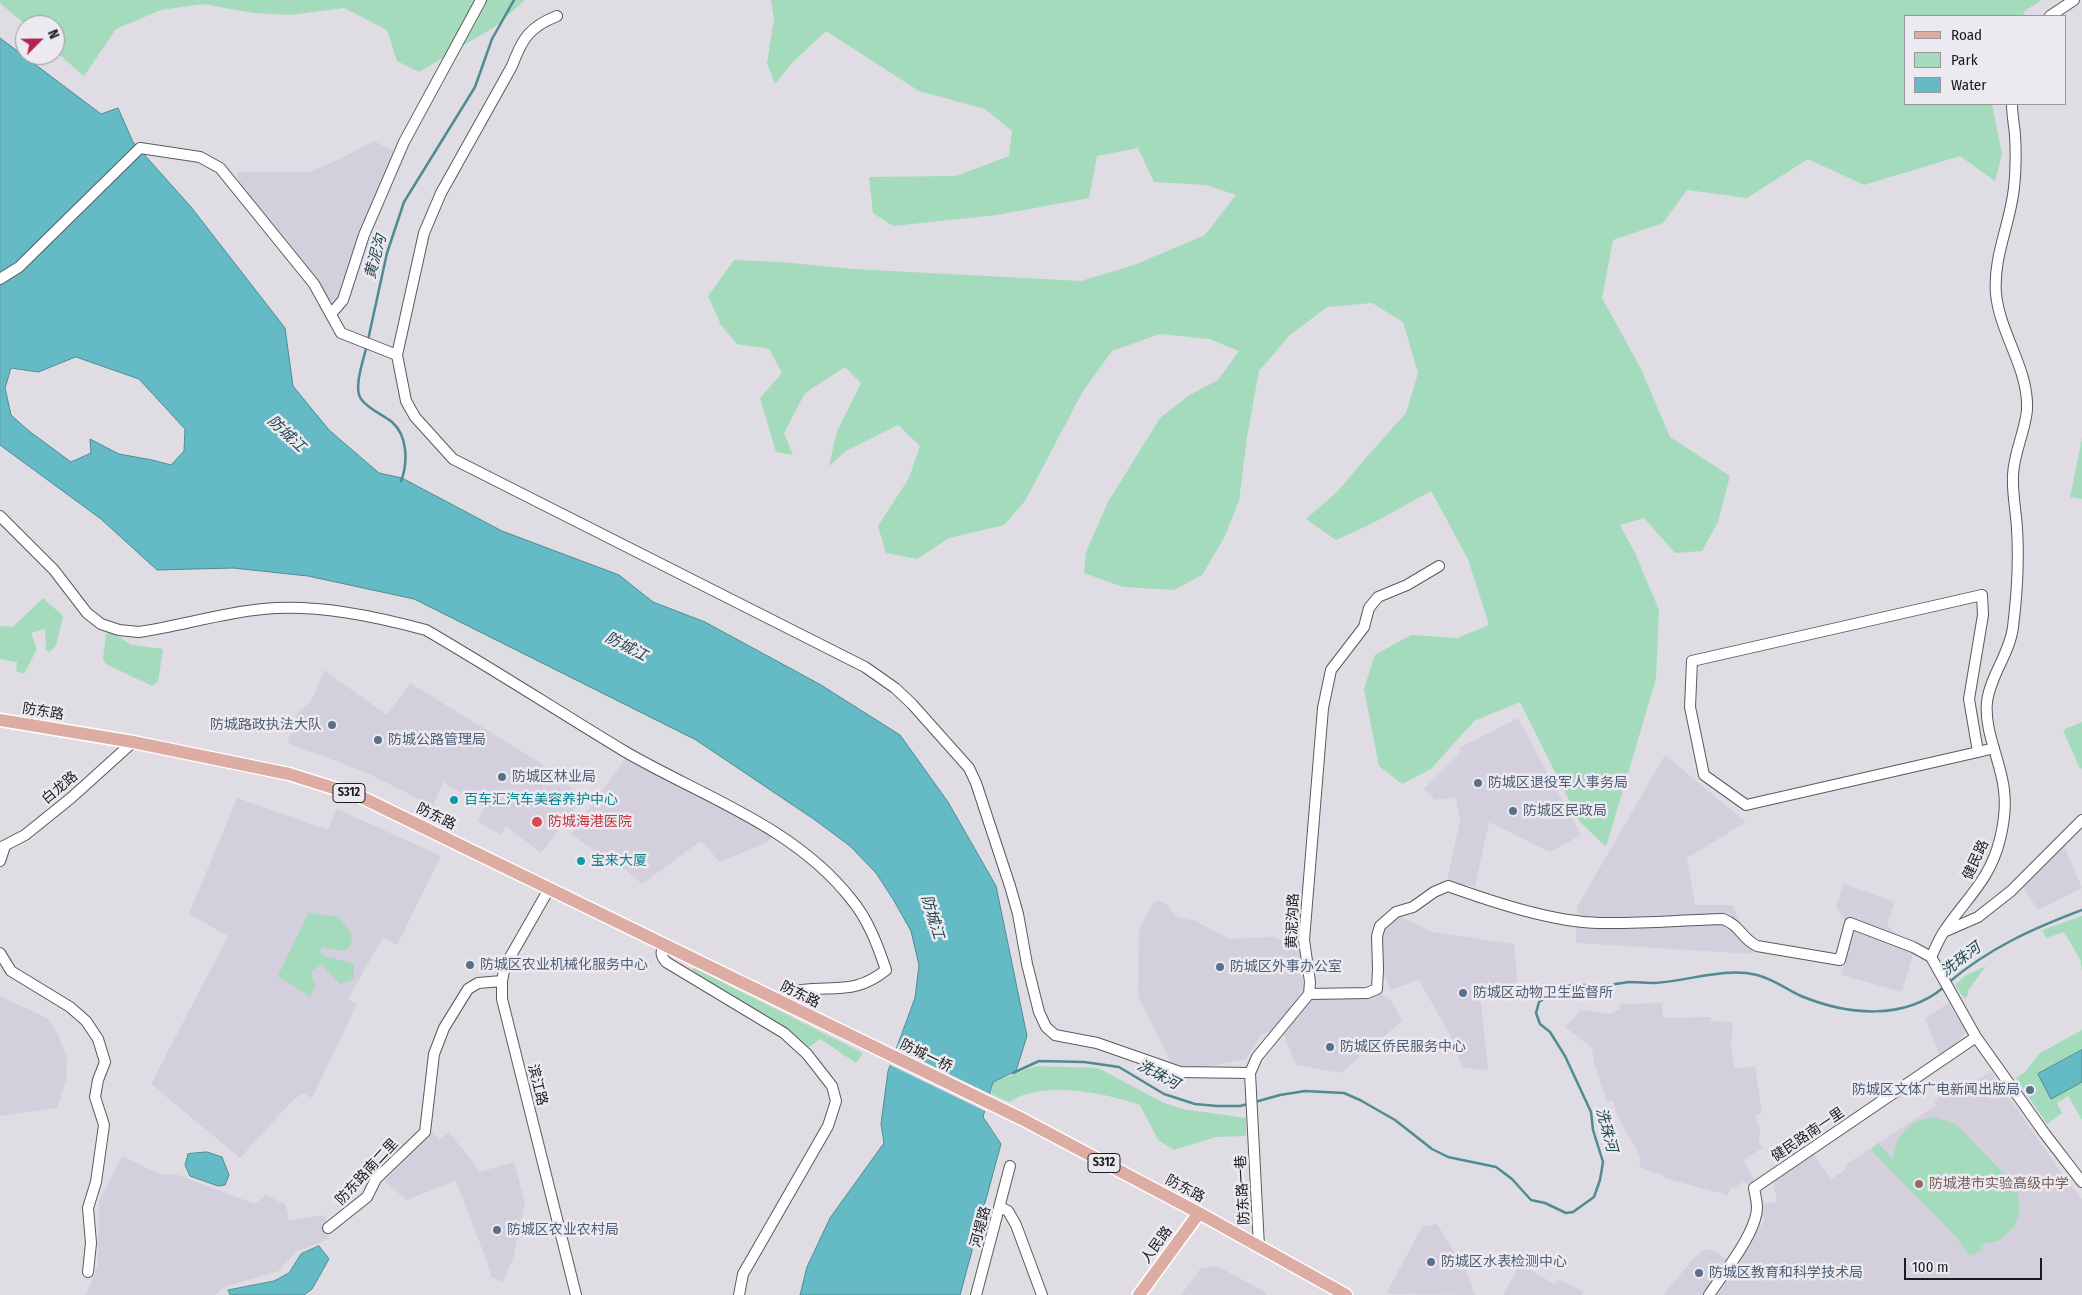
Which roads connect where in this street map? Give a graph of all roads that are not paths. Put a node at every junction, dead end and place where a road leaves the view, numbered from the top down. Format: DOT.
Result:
graph roads {
  1 [pos="481,0"];
  2 [pos="2074,0"];
  3 [pos="2052,15"];
  4 [pos="557,16"];
  5 [pos="2012,105"];
  6 [pos="0,279"];
  7 [pos="331,314"];
  8 [pos="397,355"];
  9 [pos="0,516"];
  10 [pos="1439,566"];
  11 [pos="0,720"];
  12 [pos="134,742"];
  13 [pos="1994,748"];
  14 [pos="1978,752"];
  15 [pos="2082,820"];
  16 [pos="2,847"];
  17 [pos="0,861"];
  18 [pos="550,889"];
  19 [pos="1943,933"];
  20 [pos="664,945"];
  21 [pos="0,953"];
  22 [pos="1931,957"];
  23 [pos="502,981"];
  24 [pos="1309,994"];
  25 [pos="776,1000"];
  26 [pos="831,1027"];
  27 [pos="1976,1037"];
  28 [pos="1250,1073"];
  29 [pos="1009,1113"];
  30 [pos="1010,1166"];
  31 [pos="2082,1182"];
  32 [pos="1000,1207"];
  33 [pos="1198,1213"];
  34 [pos="328,1228"];
  35 [pos="1260,1247"];
  36 [pos="88,1272"];
  37 [pos="576,1295"];
  38 [pos="739,1295"];
  39 [pos="976,1295"];
  40 [pos="1042,1295"];
  41 [pos="1139,1295"];
  42 [pos="1346,1295"];
  43 [pos="1709,1295"];
  1 -- 7 [label="street"];
  2 -- 3 [label="street"];
  4 -- 8 [label="street"];
  5 -- 13 [label="street, 健民路"];
  6 -- 7 [label="street"];
  7 -- 8 [label="street"];
  8 -- 28 [label="street"];
  9 -- 25 [label="street"];
  10 -- 24 [label="street, 黄泥沟路"];
  11 -- 12 [label="main road, 防东路 / S312"];
  12 -- 16 [label="street, 白龙路"];
  12 -- 18 [label="main road, 防东路 / S312"];
  13 -- 14 [label="street"];
  13 -- 19 [label="street, 健民路"];
  14 -- 14 [label="street"];
  15 -- 19 [label="street"];
  16 -- 17 [label="street"];
  18 -- 20 [label="main road, 防东路 / S312"];
  18 -- 23 [label="street, 滨江路"];
  19 -- 22 [label="street, 健民路"];
  20 -- 25 [label="main road, 防东路 / S312"];
  20 -- 38 [label="street"];
  21 -- 36 [label="street"];
  22 -- 24 [label="street"];
  22 -- 27 [label="street"];
  23 -- 34 [label="street, 防东路南二里"];
  23 -- 37 [label="street, 滨江路"];
  24 -- 28 [label="street"];
  25 -- 26 [label="main road, 防东路 / S312"];
  26 -- 29 [label="main road, 防城一桥 / S312"];
  27 -- 31 [label="street"];
  27 -- 43 [label="street, 健民路南一里"];
  28 -- 35 [label="street, 防东路一巷"];
  29 -- 33 [label="main road, 防东路 / S312"];
  30 -- 32 [label="street, 河堤路"];
  32 -- 39 [label="street, 河堤路"];
  32 -- 40 [label="street"];
  33 -- 35 [label="main road, 防东路"];
  33 -- 41 [label="main road, 人民路"];
  35 -- 42 [label="main road, 防东路"];
}
